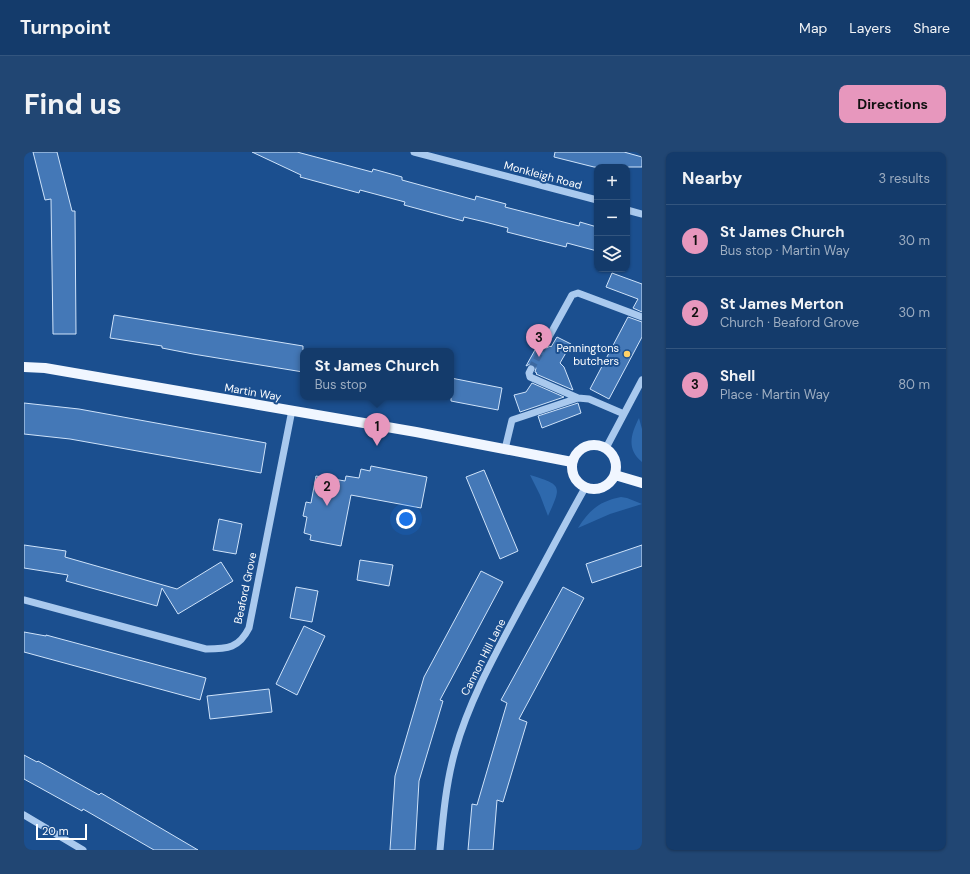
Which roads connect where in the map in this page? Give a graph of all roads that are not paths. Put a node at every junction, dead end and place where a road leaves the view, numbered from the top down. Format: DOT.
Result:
graph roads {
  1 [pos="414,152"];
  2 [pos="594,199"];
  3 [pos="630,211"];
  4 [pos="642,214"];
  5 [pos="642,317"];
  6 [pos="545,344"];
  7 [pos="24,367"];
  8 [pos="531,369"];
  9 [pos="642,380"];
  10 [pos="578,398"];
  11 [pos="292,410"];
  12 [pos="624,414"];
  13 [pos="606,448"];
  14 [pos="505,449"];
  15 [pos="572,462"];
  16 [pos="615,475"];
  17 [pos="642,483"];
  18 [pos="585,488"];
  19 [pos="24,600"];
  20 [pos="24,815"];
  21 [pos="83,850"];
  22 [pos="440,850"];
  1 -- 2 [label="street, Monkleigh Road"];
  3 -- 4 [label="street"];
  5 -- 6 [label="street"];
  7 -- 11 [label="main road, Martin Way"];
  8 -- 10 [label="street"];
  9 -- 12 [label="street"];
  10 -- 12 [label="street"];
  10 -- 14 [label="street"];
  11 -- 14 [label="main road, Martin Way"];
  11 -- 19 [label="street, Beaford Grove"];
  12 -- 13 [label="street"];
  13 -- 15 [label="main road"];
  13 -- 16 [label="main road"];
  14 -- 15 [label="main road, Martin Way"];
  15 -- 18 [label="main road"];
  16 -- 17 [label="main road"];
  16 -- 18 [label="main road"];
  18 -- 22 [label="street, Cannon Hill Lane"];
  20 -- 21 [label="street"];
}
